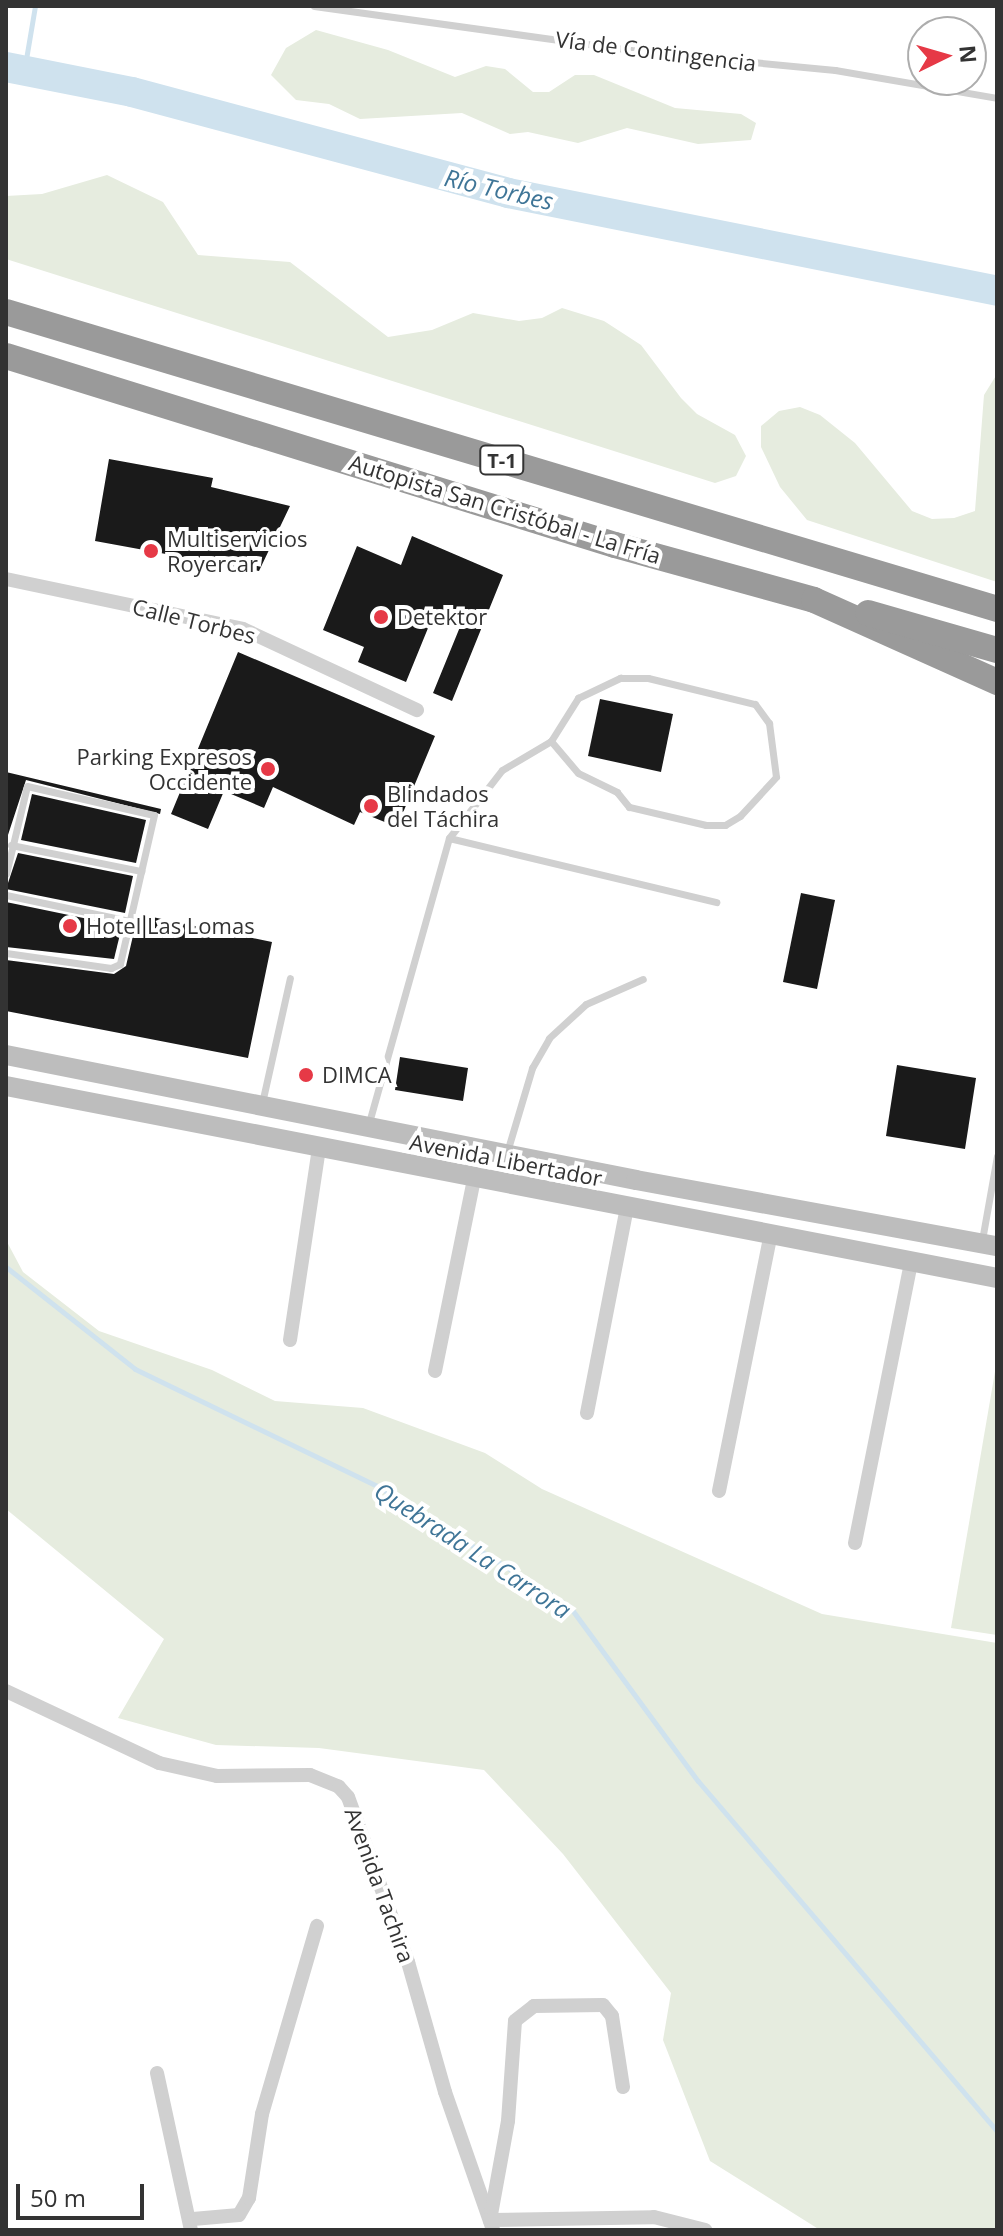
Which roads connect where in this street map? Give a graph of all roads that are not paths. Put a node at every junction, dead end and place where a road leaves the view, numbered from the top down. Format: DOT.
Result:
graph roads {
  1 [pos="314,6"];
  2 [pos="997,98"];
  3 [pos="6,312"];
  4 [pos="6,356"];
  5 [pos="6,579"];
  6 [pos="814,600"];
  7 [pos="997,609"];
  8 [pos="997,650"];
  9 [pos="997,682"];
  10 [pos="417,710"];
  11 [pos="551,741"];
  12 [pos="449,838"];
  13 [pos="11,845"];
  14 [pos="141,871"];
  15 [pos="6,874"];
  16 [pos="6,895"];
  17 [pos="716,902"];
  18 [pos="129,921"];
  19 [pos="6,953"];
  20 [pos="290,978"];
  21 [pos="643,979"];
  22 [pos="6,1055"];
  23 [pos="6,1086"];
  24 [pos="262,1105"];
  25 [pos="368,1126"];
  26 [pos="319,1149"];
  27 [pos="506,1154"];
  28 [pos="997,1156"];
  29 [pos="474,1179"];
  30 [pos="627,1208"];
  31 [pos="771,1234"];
  32 [pos="989,1244"];
  33 [pos="911,1262"];
  34 [pos="997,1278"];
  35 [pos="290,1340"];
  36 [pos="435,1371"];
  37 [pos="587,1413"];
  38 [pos="719,1491"];
  39 [pos="855,1543"];
  40 [pos="6,1691"];
  41 [pos="317,1926"];
  42 [pos="157,2073"];
  43 [pos="623,2087"];
  44 [pos="192,2225"];
  45 [pos="492,2225"];
  46 [pos="705,2230"];
  1 -- 2 [label="lane, Vía de Contingencia"];
  3 -- 7 [label="highway, Autopista San Cristóbal - La Fría / T-1"];
  4 -- 6 [label="highway, Autopista San Cristóbal - La Fría / T-1"];
  5 -- 10 [label="street, Calle Torbes"];
  6 -- 8 [label="highway"];
  6 -- 9 [label="highway, Autopista San Cristóbal - La Fría / T-1"];
  11 -- 11 [label="lane"];
  11 -- 12 [label="lane"];
  12 -- 17 [label="lane"];
  12 -- 25 [label="lane"];
  13 -- 14 [label="lane"];
  13 -- 14 [label="lane"];
  13 -- 15 [label="lane"];
  14 -- 18 [label="lane"];
  16 -- 18 [label="lane"];
  18 -- 19 [label="lane"];
  20 -- 24 [label="lane"];
  21 -- 27 [label="lane"];
  22 -- 24 [label="main road, Avenida Libertador"];
  23 -- 26 [label="main road, Avenida Libertador"];
  24 -- 25 [label="main road, Avenida Libertador"];
  25 -- 27 [label="main road, Avenida Libertador"];
  26 -- 29 [label="main road, Avenida Libertador"];
  26 -- 35 [label="street"];
  27 -- 32 [label="main road, Avenida Libertador"];
  28 -- 32 [label="lane"];
  29 -- 30 [label="main road, Avenida Libertador"];
  29 -- 36 [label="street"];
  30 -- 31 [label="main road, Avenida Libertador"];
  30 -- 37 [label="street"];
  31 -- 33 [label="main road, Avenida Libertador"];
  31 -- 38 [label="street"];
  33 -- 34 [label="main road, Avenida Libertador"];
  33 -- 39 [label="street"];
  40 -- 45 [label="street, Avenida Tachira"];
  41 -- 44 [label="street"];
  42 -- 44 [label="street"];
  43 -- 45 [label="street"];
  45 -- 46 [label="street"];
}
